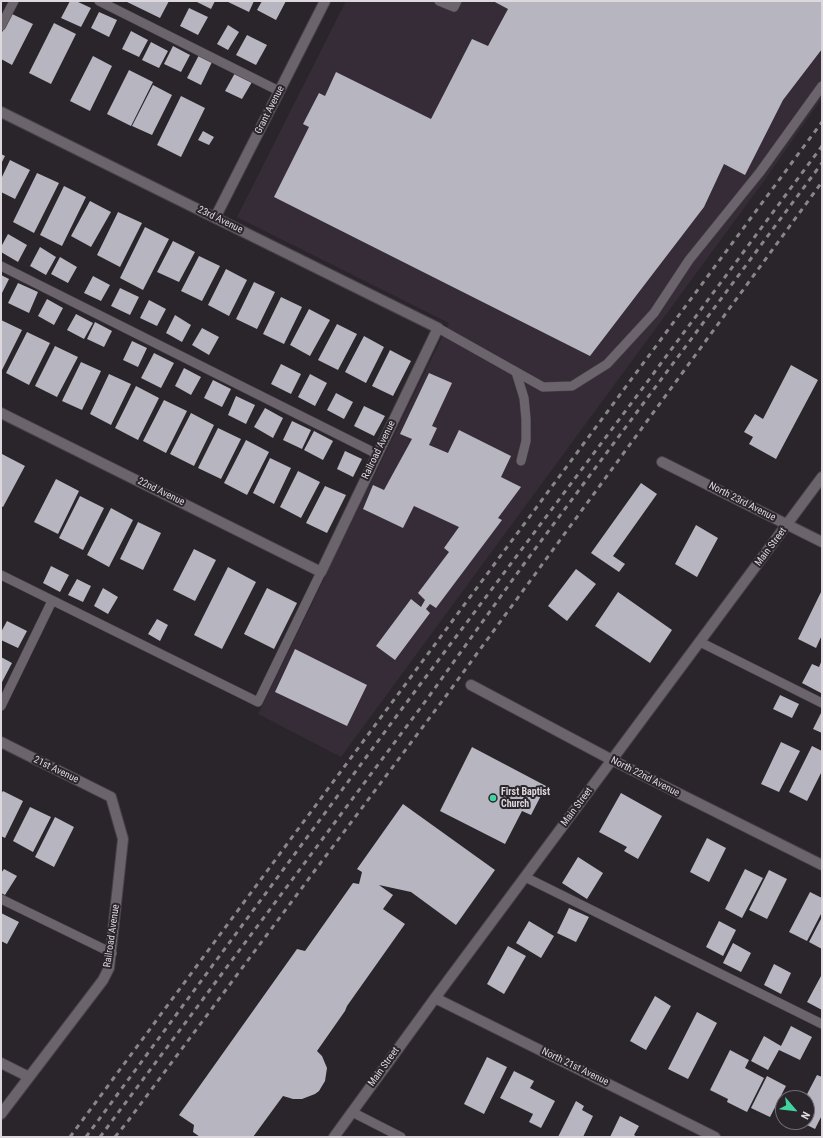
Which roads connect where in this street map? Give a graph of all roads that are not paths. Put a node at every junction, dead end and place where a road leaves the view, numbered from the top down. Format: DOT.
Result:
graph roads {
  1 [pos="14,1"];
  2 [pos="99,1"];
  3 [pos="325,1"];
  4 [pos="439,1"];
  5 [pos="457,1"];
  6 [pos="1,26"];
  7 [pos="822,86"];
  8 [pos="279,92"];
  9 [pos="1,112"];
  10 [pos="215,218"];
  11 [pos="1,266"];
  12 [pos="438,328"];
  13 [pos="516,372"];
  14 [pos="1,413"];
  15 [pos="377,454"];
  16 [pos="521,461"];
  17 [pos="662,462"];
  18 [pos="822,477"];
  19 [pos="787,525"];
  20 [pos="822,542"];
  21 [pos="321,572"];
  22 [pos="1,576"];
  23 [pos="52,601"];
  24 [pos="700,642"];
  25 [pos="471,685"];
  26 [pos="822,703"];
  27 [pos="1,706"];
  28 [pos="1,742"];
  29 [pos="612,760"];
  30 [pos="111,797"];
  31 [pos="822,865"];
  32 [pos="525,877"];
  33 [pos="1,899"];
  34 [pos="112,953"];
  35 [pos="435,998"];
  36 [pos="822,1024"];
  37 [pos="1,1063"];
  38 [pos="29,1077"];
  39 [pos="352,1112"];
  40 [pos="1,1114"];
  41 [pos="334,1137"];
  42 [pos="401,1137"];
  43 [pos="715,1137"];
  1 -- 6 [label="lane"];
  2 -- 8 [label="lane"];
  3 -- 8 [label="street, Grant Avenue"];
  4 -- 5 [label="lane"];
  7 -- 13 [label="lane"];
  8 -- 10 [label="street, Grant Avenue"];
  9 -- 10 [label="street, 23rd Avenue"];
  10 -- 12 [label="street, 23rd Avenue"];
  11 -- 15 [label="lane"];
  12 -- 13 [label="lane"];
  12 -- 15 [label="street, Railroad Avenue"];
  13 -- 16 [label="lane"];
  14 -- 21 [label="street, 22nd Avenue"];
  15 -- 21 [label="street, Railroad Avenue"];
  17 -- 19 [label="street, North 23rd Avenue"];
  18 -- 19 [label="street, Main Street"];
  19 -- 20 [label="street, North 23rd Avenue"];
  19 -- 24 [label="street, Main Street"];
  21 -- 23 [label="lane"];
  22 -- 23 [label="lane"];
  23 -- 27 [label="lane"];
  24 -- 26 [label="lane"];
  24 -- 29 [label="street, Main Street"];
  25 -- 29 [label="street, North 22nd Avenue"];
  28 -- 30 [label="street, 21st Avenue"];
  29 -- 31 [label="street, North 22nd Avenue"];
  29 -- 32 [label="street, Main Street"];
  30 -- 34 [label="street, Railroad Avenue"];
  32 -- 35 [label="street, Main Street"];
  32 -- 36 [label="lane"];
  33 -- 34 [label="lane"];
  34 -- 38 [label="street, Railroad Avenue"];
  35 -- 39 [label="street, Main Street"];
  35 -- 43 [label="street, North 21st Avenue"];
  37 -- 38 [label="street"];
  38 -- 40 [label="street, Railroad Avenue"];
  39 -- 41 [label="street, Main Street"];
  39 -- 42 [label="lane"];
}
